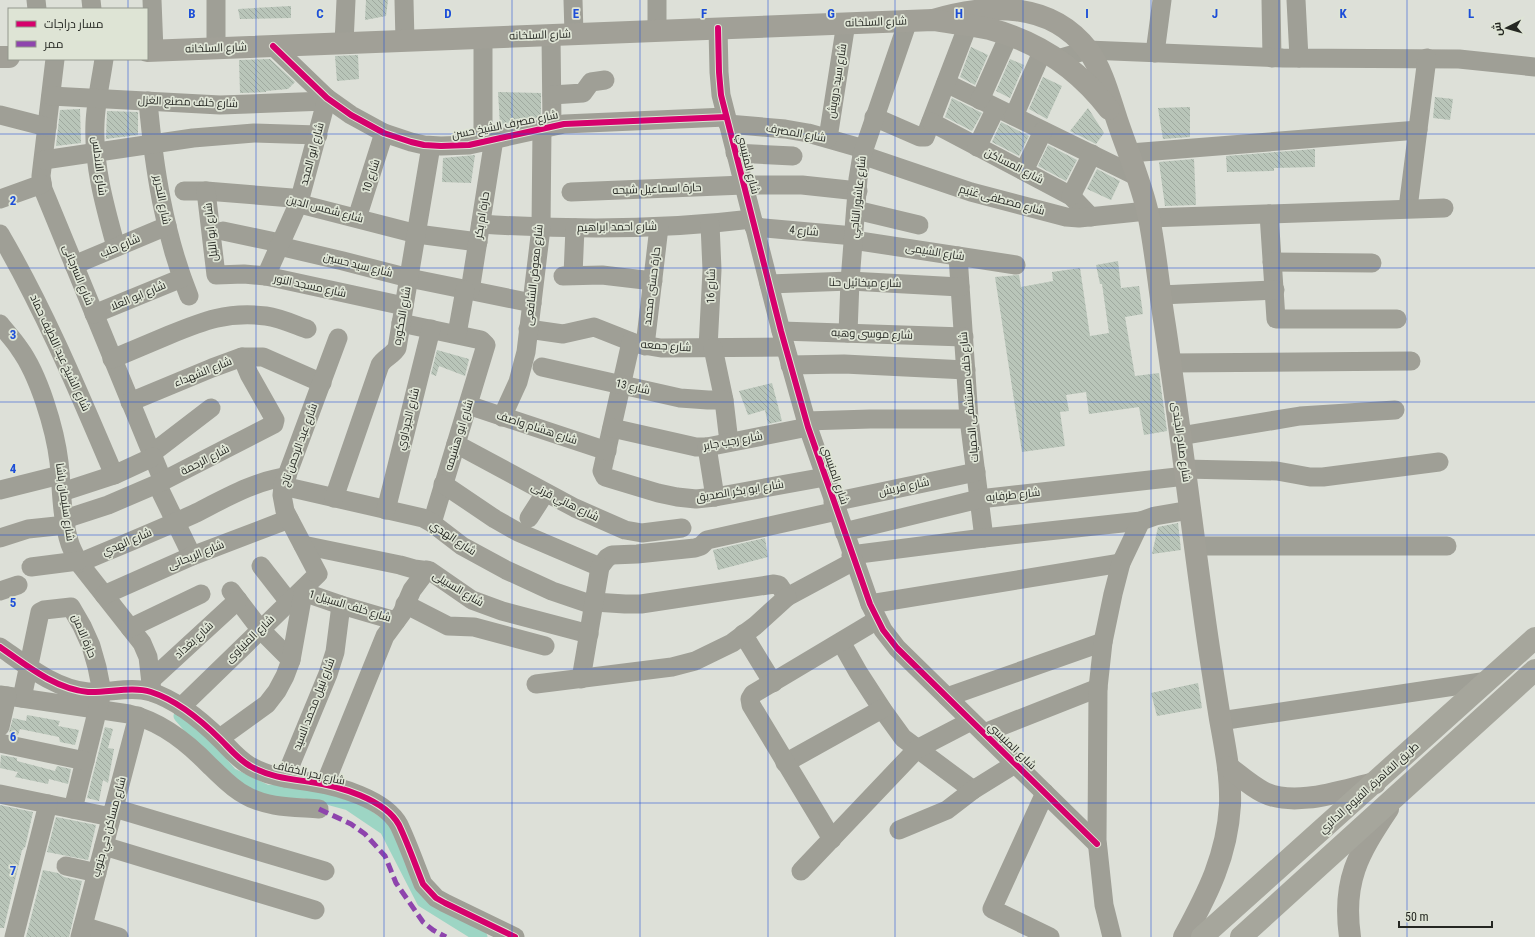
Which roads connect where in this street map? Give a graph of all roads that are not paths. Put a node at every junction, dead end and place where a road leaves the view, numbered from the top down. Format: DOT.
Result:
graph roads {
  1 [pos="152,0"];
  2 [pos="216,0"];
  3 [pos="346,0"];
  4 [pos="404,0"];
  5 [pos="572,0"];
  6 [pos="657,0"];
  7 [pos="1162,0"];
  8 [pos="1266,0"];
  9 [pos="1271,0"];
  10 [pos="1296,1"];
  11 [pos="1032,4"];
  12 [pos="971,18"];
  13 [pos="908,20"];
  14 [pos="933,20"];
  15 [pos="846,23"];
  16 [pos="718,28"];
  17 [pos="657,31"];
  18 [pos="574,34"];
  19 [pos="551,35"];
  20 [pos="1010,35"];
  21 [pos="483,38"];
  22 [pos="405,41"];
  23 [pos="344,43"];
  24 [pos="273,46"];
  25 [pos="216,48"];
  26 [pos="1088,50"];
  27 [pos="151,51"];
  28 [pos="1155,53"];
  29 [pos="1050,54"];
  30 [pos="1272,58"];
  31 [pos="1299,58"];
  32 [pos="1427,58"];
  33 [pos="55,60"];
  34 [pos="104,60"];
  35 [pos="1535,67"];
  36 [pos="605,80"];
  37 [pos="946,83"];
  38 [pos="552,95"];
  39 [pos="51,96"];
  40 [pos="97,99"];
  41 [pos="326,99"];
  42 [pos="148,101"];
  43 [pos="988,104"];
  44 [pos="0,116"];
  45 [pos="1014,116"];
  46 [pos="874,117"];
  47 [pos="1117,120"];
  48 [pos="727,121"];
  49 [pos="931,122"];
  50 [pos="47,127"];
  51 [pos="547,127"];
  52 [pos="1418,130"];
  53 [pos="1044,131"];
  54 [pos="384,133"];
  55 [pos="318,135"];
  56 [pos="828,138"];
  57 [pos="489,140"];
  58 [pos="152,143"];
  59 [pos="431,146"];
  60 [pos="978,147"];
  61 [pos="96,152"];
  62 [pos="863,152"];
  63 [pos="735,153"];
  64 [pos="1092,154"];
  65 [pos="1130,154"];
  66 [pos="793,156"];
  67 [pos="44,160"];
  68 [pos="1024,171"];
  69 [pos="1138,176"];
  70 [pos="42,184"];
  71 [pos="744,185"];
  72 [pos="184,191"];
  73 [pos="206,191"];
  74 [pos="858,191"];
  75 [pos="571,192"];
  76 [pos="1071,196"];
  77 [pos="0,199"];
  78 [pos="299,202"];
  79 [pos="1408,208"];
  80 [pos="1444,208"];
  81 [pos="856,210"];
  82 [pos="1148,214"];
  83 [pos="1268,214"];
  84 [pos="1091,217"];
  85 [pos="357,218"];
  86 [pos="753,223"];
  87 [pos="481,224"];
  88 [pos="710,224"];
  89 [pos="919,225"];
  90 [pos="167,226"];
  91 [pos="659,227"];
  92 [pos="540,228"];
  93 [pos="575,228"];
  94 [pos="223,231"];
  95 [pos="417,234"];
  96 [pos="854,238"];
  97 [pos="2,242"];
  98 [pos="478,242"];
  99 [pos="279,245"];
  100 [pos="116,247"];
  101 [pos="958,256"];
  102 [pos="1272,262"];
  103 [pos="1372,263"];
  104 [pos="74,265"];
  105 [pos="1016,265"];
  106 [pos="215,273"];
  107 [pos="266,276"];
  108 [pos="182,278"];
  109 [pos="409,278"];
  110 [pos="653,281"];
  111 [pos="850,281"];
  112 [pos="769,284"];
  113 [pos="960,287"];
  114 [pos="468,290"];
  115 [pos="1274,290"];
  116 [pos="1160,295"];
  117 [pos="189,296"];
  118 [pos="532,303"];
  119 [pos="94,314"];
  120 [pos="403,315"];
  121 [pos="1397,319"];
  122 [pos="0,324"];
  123 [pos="307,329"];
  124 [pos="431,329"];
  125 [pos="528,329"];
  126 [pos="848,333"];
  127 [pos="457,334"];
  128 [pos="964,337"];
  129 [pos="338,338"];
  130 [pos="783,339"];
  131 [pos="638,344"];
  132 [pos="486,347"];
  133 [pos="711,348"];
  134 [pos="242,357"];
  135 [pos="112,358"];
  136 [pos="1411,361"];
  137 [pos="1170,364"];
  138 [pos="790,365"];
  139 [pos="542,367"];
  140 [pos="966,370"];
  141 [pos="322,383"];
  142 [pos="621,385"];
  143 [pos="724,400"];
  144 [pos="130,402"];
  145 [pos="468,405"];
  146 [pos="211,408"];
  147 [pos="1395,410"];
  148 [pos="502,417"];
  149 [pos="969,419"];
  150 [pos="807,424"];
  151 [pos="612,428"];
  152 [pos="1180,436"];
  153 [pos="729,442"];
  154 [pos="456,444"];
  155 [pos="707,447"];
  156 [pos="607,451"];
  157 [pos="152,455"];
  158 [pos="1439,462"];
  159 [pos="976,472"];
  160 [pos="1185,473"];
  161 [pos="114,474"];
  162 [pos="825,477"];
  163 [pos="285,481"];
  164 [pos="160,483"];
  165 [pos="61,484"];
  166 [pos="443,484"];
  167 [pos="0,490"];
  168 [pos="545,493"];
  169 [pos="715,497"];
  170 [pos="334,498"];
  171 [pos="979,499"];
  172 [pos="835,506"];
  173 [pos="386,510"];
  174 [pos="1190,510"];
  175 [pos="529,518"];
  176 [pos="289,519"];
  177 [pos="1141,521"];
  178 [pos="65,522"];
  179 [pos="175,522"];
  180 [pos="432,523"];
  181 [pos="682,528"];
  182 [pos="844,532"];
  183 [pos="0,538"];
  184 [pos="984,538"];
  185 [pos="304,545"];
  186 [pos="1195,546"];
  187 [pos="1447,546"];
  188 [pos="192,556"];
  189 [pos="852,558"];
  190 [pos="78,562"];
  191 [pos="1121,563"];
  192 [pos="261,566"];
  193 [pos="31,567"];
  194 [pos="600,567"];
  195 [pos="427,570"];
  196 [pos="318,572"];
  197 [pos="18,585"];
  198 [pos="0,591"];
  199 [pos="201,594"];
  200 [pos="299,594"];
  201 [pos="104,595"];
  202 [pos="787,597"];
  203 [pos="405,604"];
  204 [pos="594,604"];
  205 [pos="340,605"];
  206 [pos="874,612"];
  207 [pos="396,621"];
  208 [pos="130,628"];
  209 [pos="260,629"];
  210 [pos="589,634"];
  211 [pos="743,634"];
  212 [pos="1535,638"];
  213 [pos="841,642"];
  214 [pos="1103,642"];
  215 [pos="545,646"];
  216 [pos="0,647"];
  217 [pos="291,660"];
  218 [pos="29,666"];
  219 [pos="1535,670"];
  220 [pos="581,679"];
  221 [pos="1488,681"];
  222 [pos="773,683"];
  223 [pos="536,684"];
  224 [pos="152,686"];
  225 [pos="1098,688"];
  226 [pos="10,697"];
  227 [pos="947,697"];
  228 [pos="100,701"];
  229 [pos="181,707"];
  230 [pos="882,709"];
  231 [pos="138,716"];
  232 [pos="1220,721"];
  233 [pos="978,727"];
  234 [pos="0,728"];
  235 [pos="220,738"];
  236 [pos="0,743"];
  237 [pos="917,749"];
  238 [pos="85,762"];
  239 [pos="786,763"];
  240 [pos="1015,764"];
  241 [pos="1228,767"];
  242 [pos="285,778"];
  243 [pos="1375,783"];
  244 [pos="325,784"];
  245 [pos="974,790"];
  246 [pos="1045,793"];
  247 [pos="1399,793"];
  248 [pos="0,794"];
  249 [pos="48,804"];
  250 [pos="73,809"];
  251 [pos="319,809"];
  252 [pos="112,812"];
  253 [pos="899,830"];
  254 [pos="832,839"];
  255 [pos="1097,844"];
  256 [pos="104,846"];
  257 [pos="66,866"];
  258 [pos="325,871"];
  259 [pos="800,871"];
  260 [pos="97,873"];
  261 [pos="314,910"];
  262 [pos="81,932"];
  263 [pos="14,937"];
  264 [pos="120,937"];
  265 [pos="515,937"];
  266 [pos="1050,937"];
  267 [pos="1112,937"];
  268 [pos="1184,937"];
  269 [pos="1202,937"];
  270 [pos="1241,937"];
  271 [pos="1350,937"];
  1 -- 27 [label="street"];
  2 -- 25 [label="street"];
  3 -- 23 [label="street"];
  4 -- 22 [label="street"];
  5 -- 18 [label="street"];
  6 -- 17 [label="street"];
  7 -- 28 [label="street"];
  8 -- 9 [label="street"];
  9 -- 10 [label="street"];
  9 -- 30 [label="street"];
  10 -- 31 [label="street"];
  11 -- 12 [label="main road, شارع صلاح الجندى"];
  11 -- 26 [label="main road, شارع صلاح الجندى"];
  12 -- 14 [label="main road, شارع صلاح الجندى"];
  12 -- 20 [label="main road, شارع صلاح الجندى"];
  12 -- 37 [label="street"];
  13 -- 14 [label="main road, شارع السلخانه"];
  13 -- 15 [label="main road, شارع السلخانه"];
  13 -- 46 [label="street, شارع عاشور الناجي"];
  15 -- 16 [label="main road, شارع السلخانه"];
  15 -- 56 [label="street, شارع سيد درويش"];
  16 -- 17 [label="main road, شارع السلخانه"];
  16 -- 48 [label="street, شارع المنيسي"];
  17 -- 18 [label="main road, شارع السلخانه"];
  18 -- 19 [label="main road, شارع السلخانه"];
  19 -- 21 [label="main road, شارع السلخانه"];
  19 -- 38 [label="street, شارع معوض الشافعى"];
  20 -- 29 [label="main road, شارع صلاح الجندى"];
  20 -- 43 [label="street"];
  21 -- 22 [label="main road, شارع السلخانه"];
  21 -- 57 [label="street, حارة ام بكر"];
  22 -- 23 [label="main road, شارع السلخانه"];
  23 -- 24 [label="main road, شارع السلخانه"];
  24 -- 25 [label="main road, شارع السلخانه"];
  24 -- 41 [label="street, شارع مصرف الشيخ حسن"];
  25 -- 27 [label="main road, شارع السلخانه"];
  26 -- 28 [label="street"];
  26 -- 29 [label="street"];
  26 -- 47 [label="main road, شارع صلاح الجندى"];
  28 -- 30 [label="street"];
  29 -- 45 [label="street"];
  29 -- 47 [label="main road, شارع صلاح الجندى"];
  30 -- 31 [label="street"];
  31 -- 32 [label="street"];
  32 -- 35 [label="street"];
  32 -- 52 [label="street"];
  33 -- 39 [label="street, شارع السرجانى"];
  34 -- 40 [label="street, شارع الاندلس"];
  36 -- 38 [label="street"];
  37 -- 43 [label="street"];
  37 -- 49 [label="street"];
  38 -- 51 [label="street, شارع معوض الشافعى"];
  39 -- 40 [label="street, شارع خلف مصنع الغزل"];
  39 -- 50 [label="street, شارع السرجانى"];
  40 -- 42 [label="street, شارع خلف مصنع الغزل"];
  40 -- 61 [label="street, شارع الاندلس"];
  41 -- 42 [label="street, شارع خلف مصنع الغزل"];
  41 -- 54 [label="street, شارع مصرف الشيخ حسن"];
  41 -- 55 [label="street, شارع ابو المجد"];
  42 -- 58 [label="street, شارع التحرير"];
  43 -- 45 [label="street"];
  43 -- 60 [label="street"];
  44 -- 50 [label="street"];
  45 -- 53 [label="street"];
  46 -- 49 [label="street"];
  46 -- 62 [label="street, شارع عاشور الناجي"];
  47 -- 65 [label="main road, شارع صلاح الجندى"];
  48 -- 51 [label="street, شارع مصرف الشيخ حسن"];
  48 -- 56 [label="street, شارع المصرف"];
  48 -- 63 [label="street, شارع المنيسي"];
  49 -- 60 [label="street, شارع المساكن"];
  50 -- 67 [label="street, شارع السرجانى"];
  51 -- 57 [label="street, شارع مصرف الشيخ حسن"];
  51 -- 92 [label="street, شارع معوض الشافعى"];
  52 -- 65 [label="street"];
  52 -- 79 [label="street"];
  53 -- 64 [label="street"];
  53 -- 68 [label="street"];
  54 -- 59 [label="street, شارع مصرف الشيخ حسن"];
  54 -- 85 [label="street, شارع 10"];
  55 -- 58 [label="street"];
  55 -- 78 [label="street, شارع ابو المجد"];
  56 -- 62 [label="street, شارع المصرف"];
  57 -- 59 [label="street, شارع مصرف الشيخ حسن"];
  57 -- 87 [label="street, حارة ام بكر"];
  58 -- 61 [label="street"];
  58 -- 90 [label="street, شارع التحرير"];
  59 -- 95 [label="street, شارع الحكوره"];
  60 -- 68 [label="street, شارع المساكن"];
  61 -- 67 [label="street"];
  61 -- 100 [label="street, شارع الاندلس"];
  62 -- 74 [label="street, شارع عاشور الناجي"];
  62 -- 84 [label="street, شارع مصطفى غنيم"];
  63 -- 66 [label="street"];
  63 -- 71 [label="street, شارع المنيسي"];
  64 -- 69 [label="street"];
  64 -- 76 [label="street"];
  65 -- 69 [label="main road, شارع صلاح الجندى"];
  67 -- 70 [label="street, شارع السرجانى"];
  68 -- 76 [label="street, شارع المساكن"];
  69 -- 82 [label="main road, شارع صلاح الجندى"];
  70 -- 77 [label="street"];
  70 -- 104 [label="street, شارع السرجانى"];
  71 -- 74 [label="street, حارة اسماعيل شيحه"];
  71 -- 75 [label="street, حارة اسماعيل شيحه"];
  71 -- 86 [label="street, شارع المنيسي"];
  72 -- 73 [label="street, شارع شمس الدين"];
  73 -- 78 [label="street, شارع شمس الدين"];
  73 -- 106 [label="street, شارع ابو الليل"];
  74 -- 81 [label="street, شارع عاشور الناجي"];
  76 -- 84 [label="street, شارع المساكن"];
  78 -- 85 [label="street, شارع شمس الدين"];
  78 -- 99 [label="street, شارع ابو المجد"];
  79 -- 80 [label="street, شارع مصطفى غنيم"];
  79 -- 83 [label="street, شارع مصطفى غنيم"];
  81 -- 89 [label="street"];
  81 -- 96 [label="street, شارع عاشور الناجي"];
  82 -- 83 [label="street, شارع مصطفى غنيم"];
  82 -- 84 [label="street, شارع مصطفى غنيم"];
  82 -- 116 [label="main road, شارع صلاح الجندى"];
  83 -- 102 [label="street"];
  85 -- 95 [label="street, شارع شمس الدين"];
  86 -- 88 [label="street, شارع احمد ابراهيم"];
  86 -- 96 [label="street, شارع 4"];
  86 -- 112 [label="street, شارع المنيسي"];
  87 -- 92 [label="street, شارع احمد ابراهيم"];
  87 -- 98 [label="street, حارة ام بكر"];
  88 -- 91 [label="street, شارع احمد ابراهيم"];
  88 -- 133 [label="street, شارع 16"];
  90 -- 100 [label="street, شارع حلب"];
  90 -- 108 [label="street, شارع التحرير"];
  91 -- 93 [label="street, شارع احمد ابراهيم"];
  91 -- 110 [label="street, حارة حسنى محمد"];
  92 -- 93 [label="street, شارع احمد ابراهيم"];
  92 -- 118 [label="street, شارع معوض الشافعى"];
  93 -- 110 [label="street"];
  94 -- 99 [label="street, شارع سيد حسين"];
  95 -- 98 [label="street, شارع شمس الدين"];
  95 -- 109 [label="street, شارع الحكوره"];
  96 -- 101 [label="street, شارع الشيمى"];
  96 -- 111 [label="street, شارع عاشور الناجي"];
  97 -- 161 [label="street, شارع الشيخ عبد اللطيف حماد"];
  98 -- 114 [label="street, حارة ام بكر"];
  99 -- 107 [label="street, شارع ابو المجد"];
  99 -- 109 [label="street, شارع سيد حسين"];
  100 -- 104 [label="street, شارع حلب"];
  101 -- 105 [label="street, شارع الشيمى"];
  101 -- 113 [label="street, شارع خلف مستشفى الحميات"];
  102 -- 103 [label="street"];
  102 -- 115 [label="street"];
  104 -- 119 [label="street, شارع السرجانى"];
  106 -- 107 [label="street, شارع مسجد النور"];
  107 -- 120 [label="street, شارع مسجد النور"];
  108 -- 117 [label="street, شارع التحرير"];
  108 -- 119 [label="street, شارع ابو العلا"];
  109 -- 114 [label="street, شارع سيد حسين"];
  109 -- 120 [label="street, شارع الحكوره"];
  110 -- 131 [label="street, حارة حسنى محمد"];
  111 -- 112 [label="street, شارع ميخائيل حنا"];
  111 -- 113 [label="street, شارع ميخائيل حنا"];
  111 -- 126 [label="street, شارع عاشور الناجي"];
  112 -- 130 [label="street, شارع المنيسي"];
  113 -- 128 [label="street, شارع خلف مستشفى الحميات"];
  114 -- 118 [label="street, شارع سيد حسين"];
  114 -- 127 [label="street, حارة ام بكر"];
  115 -- 116 [label="street"];
  115 -- 121 [label="street"];
  116 -- 137 [label="main road, شارع صلاح الجندى"];
  118 -- 125 [label="street, شارع معوض الشافعى"];
  119 -- 135 [label="street, شارع السرجانى"];
  120 -- 124 [label="street, شارع مسجد النور"];
  120 -- 170 [label="street, شارع الحكوره"];
  122 -- 165 [label="street, شارع سليمان باشا"];
  123 -- 135 [label="street"];
  124 -- 127 [label="street, شارع مسجد النور"];
  124 -- 173 [label="street, شارع الجرداوي"];
  125 -- 131 [label="street, شارع جمعه"];
  125 -- 148 [label="street, شارع معوض الشافعى"];
  126 -- 128 [label="street, شارع موسى وهبه"];
  126 -- 130 [label="street, شارع موسى وهبه"];
  127 -- 132 [label="street, شارع مسجد النور"];
  128 -- 140 [label="street, شارع خلف مستشفى الحميات"];
  129 -- 141 [label="street, شارع عبد الرحمن تاج"];
  130 -- 133 [label="street, شارع جمعه"];
  130 -- 138 [label="street, شارع المنيسي"];
  131 -- 133 [label="street, شارع جمعه"];
  131 -- 142 [label="street, شارع ابو بكر الصديق"];
  132 -- 145 [label="street, شارع ابو هشيمه"];
  133 -- 143 [label="street, شارع 16"];
  134 -- 141 [label="street, شارع الشهداء"];
  134 -- 144 [label="street, شارع الشهداء"];
  134 -- 164 [label="street, شارع الرحمة"];
  135 -- 144 [label="street, شارع السرجانى"];
  136 -- 137 [label="street"];
  137 -- 152 [label="main road, شارع صلاح الجندى"];
  138 -- 140 [label="street"];
  138 -- 150 [label="street, شارع المنيسي"];
  139 -- 142 [label="street, شارع 13"];
  140 -- 149 [label="street, شارع خلف مستشفى الحميات"];
  141 -- 163 [label="street, شارع عبد الرحمن تاج"];
  142 -- 143 [label="street, شارع 13"];
  142 -- 151 [label="street, شارع ابو بكر الصديق"];
  143 -- 153 [label="street, شارع 16"];
  144 -- 157 [label="street, شارع السرجانى"];
  145 -- 148 [label="street, شارع هشام واصف"];
  145 -- 154 [label="street, شارع ابو هشيمه"];
  146 -- 157 [label="street"];
  147 -- 152 [label="street"];
  148 -- 156 [label="street, شارع هشام واصف"];
  149 -- 150 [label="street, شارع رجب جابر"];
  149 -- 159 [label="street, شارع خلف مستشفى الحميات"];
  150 -- 153 [label="street, شارع رجب جابر"];
  150 -- 162 [label="street, شارع المنيسي"];
  151 -- 155 [label="street, شارع رجب جابر"];
  151 -- 156 [label="street, شارع ابو بكر الصديق"];
  152 -- 160 [label="main road, شارع صلاح الجندى"];
  153 -- 155 [label="street, شارع رجب جابر"];
  154 -- 166 [label="street, شارع ابو هشيمه"];
  154 -- 168 [label="street, شارع هاني قرنى"];
  155 -- 169 [label="street"];
  156 -- 169 [label="street, شارع ابو بكر الصديق"];
  157 -- 161 [label="street"];
  157 -- 164 [label="street, شارع السرجانى"];
  158 -- 160 [label="street, شارع طرفايه"];
  159 -- 171 [label="street, شارع خلف مستشفى الحميات"];
  159 -- 172 [label="street, شارع قريش"];
  160 -- 171 [label="street, شارع طرفايه"];
  160 -- 174 [label="main road, شارع صلاح الجندى"];
  161 -- 165 [label="street"];
  162 -- 169 [label="street, شارع ابو بكر الصديق"];
  162 -- 172 [label="street, شارع المنيسي"];
  163 -- 170 [label="street, شارع الهدي"];
  163 -- 176 [label="street, شارع عبد الرحمن تاج"];
  163 -- 179 [label="street, شارع الهدي"];
  164 -- 178 [label="street, شارع الرحمة"];
  164 -- 179 [label="street, شارع السرجانى"];
  165 -- 167 [label="street"];
  165 -- 178 [label="street, شارع سليمان باشا"];
  166 -- 180 [label="street, شارع ابو هشيمه"];
  166 -- 194 [label="street"];
  168 -- 175 [label="street"];
  168 -- 181 [label="street, شارع هاني قرنى"];
  170 -- 173 [label="street, شارع الهدي"];
  171 -- 182 [label="street, شارع طرفايه"];
  171 -- 184 [label="street, شارع خلف مستشفى الحميات"];
  172 -- 182 [label="street, شارع المنيسي"];
  172 -- 194 [label="street, شارع قريش"];
  173 -- 180 [label="street, شارع الهدي"];
  174 -- 177 [label="street"];
  174 -- 186 [label="main road, شارع صلاح الجندى"];
  176 -- 185 [label="street, شارع عبد الرحمن تاج"];
  176 -- 188 [label="street, شارع الريحانى"];
  177 -- 184 [label="street"];
  177 -- 191 [label="street"];
  178 -- 183 [label="street, شارع الرحمة"];
  178 -- 190 [label="street, شارع سليمان باشا"];
  179 -- 188 [label="street, شارع السرجانى"];
  179 -- 190 [label="street, شارع الهدي"];
  180 -- 204 [label="street, شارع الهدي"];
  182 -- 189 [label="street, شارع المنيسي"];
  184 -- 189 [label="street"];
  185 -- 195 [label="street, شارع السبيلى"];
  185 -- 196 [label="street, شارع عبد الرحمن تاج"];
  186 -- 187 [label="street"];
  186 -- 232 [label="main road, شارع صلاح الجندى"];
  188 -- 201 [label="street, شارع الريحانى"];
  189 -- 202 [label="street"];
  189 -- 206 [label="street, شارع المنيسي"];
  190 -- 193 [label="street, شارع الهدي"];
  190 -- 201 [label="street, شارع سليمان باشا"];
  191 -- 206 [label="street"];
  191 -- 214 [label="street"];
  192 -- 200 [label="street"];
  194 -- 204 [label="street"];
  195 -- 203 [label="street"];
  195 -- 210 [label="street, شارع السبيلى"];
  196 -- 200 [label="street, شارع المنياوى"];
  197 -- 198 [label="street"];
  199 -- 208 [label="street"];
  200 -- 205 [label="street, شارع خلف السبيل 1"];
  200 -- 209 [label="street, شارع المنياوى"];
  200 -- 217 [label="street"];
  201 -- 208 [label="street, شارع سليمان باشا"];
  202 -- 204 [label="street, شارع الهدي"];
  202 -- 211 [label="street"];
  203 -- 207 [label="street"];
  203 -- 215 [label="street"];
  204 -- 210 [label="street"];
  205 -- 207 [label="street, شارع خلف السبيل 1"];
  205 -- 242 [label="street, شارع نبيل محمد السيد"];
  206 -- 213 [label="street"];
  206 -- 227 [label="street, شارع المنيسي"];
  207 -- 244 [label="street"];
  208 -- 224 [label="street, شارع سليمان باشا"];
  209 -- 217 [label="street"];
  209 -- 224 [label="street, شارع بغداد"];
  209 -- 229 [label="street, شارع المنياوى"];
  210 -- 220 [label="street"];
  211 -- 220 [label="street"];
  211 -- 222 [label="street"];
  212 -- 221 [label="highway, طريق القاهرة, الفيوم الدائري"];
  213 -- 222 [label="street"];
  213 -- 230 [label="street"];
  214 -- 225 [label="street"];
  214 -- 227 [label="street"];
  216 -- 218 [label="street, شارع بحر الخفاف"];
  217 -- 235 [label="street"];
  218 -- 226 [label="street"];
  218 -- 228 [label="street, شارع بحر الخفاف"];
  218 -- 228 [label="street, حارة الامن"];
  219 -- 247 [label="highway"];
  220 -- 223 [label="street"];
  221 -- 232 [label="street"];
  221 -- 243 [label="highway, طريق القاهرة, الفيوم الدائري"];
  222 -- 239 [label="street"];
  224 -- 228 [label="street, شارع بحر الخفاف"];
  224 -- 229 [label="street, شارع بحر الخفاف"];
  225 -- 233 [label="street"];
  225 -- 255 [label="street"];
  226 -- 228 [label="street, شارع بحر الخفاف"];
  226 -- 234 [label="street"];
  227 -- 233 [label="street, شارع المنيسي"];
  228 -- 231 [label="street, شارع بحر الخفاف"];
  228 -- 238 [label="street"];
  229 -- 235 [label="street, شارع بحر الخفاف"];
  230 -- 237 [label="street"];
  230 -- 239 [label="street"];
  231 -- 251 [label="street, شارع بحر الخفاف"];
  231 -- 252 [label="street, شارع مساكن حي جنوب"];
  232 -- 241 [label="main road, شارع صلاح الجندى"];
  233 -- 237 [label="street"];
  233 -- 240 [label="street, شارع المنيسي"];
  235 -- 242 [label="street, شارع بحر الخفاف"];
  236 -- 238 [label="street"];
  237 -- 245 [label="street"];
  237 -- 254 [label="street"];
  238 -- 250 [label="street"];
  239 -- 254 [label="street"];
  240 -- 245 [label="street"];
  240 -- 246 [label="street, شارع المنيسي"];
  241 -- 243 [label="main road"];
  241 -- 268 [label="main road, شارع صلاح الجندى"];
  242 -- 244 [label="street, شارع بحر الخفاف"];
  243 -- 269 [label="highway, طريق القاهرة, الفيوم الدائري"];
  244 -- 265 [label="street, شارع بحر الخفاف"];
  245 -- 253 [label="street"];
  246 -- 255 [label="street, شارع المنيسي"];
  246 -- 266 [label="street"];
  247 -- 270 [label="highway"];
  247 -- 271 [label="main road"];
  248 -- 249 [label="street"];
  249 -- 250 [label="street"];
  249 -- 263 [label="street"];
  250 -- 252 [label="street"];
  252 -- 256 [label="street, شارع مساكن حي جنوب"];
  252 -- 258 [label="street"];
  254 -- 259 [label="street"];
  255 -- 267 [label="street"];
  256 -- 260 [label="street, شارع مساكن حي جنوب"];
  256 -- 261 [label="street"];
  257 -- 260 [label="street"];
  260 -- 262 [label="street, شارع مساكن حي جنوب"];
  262 -- 264 [label="street"];
}
